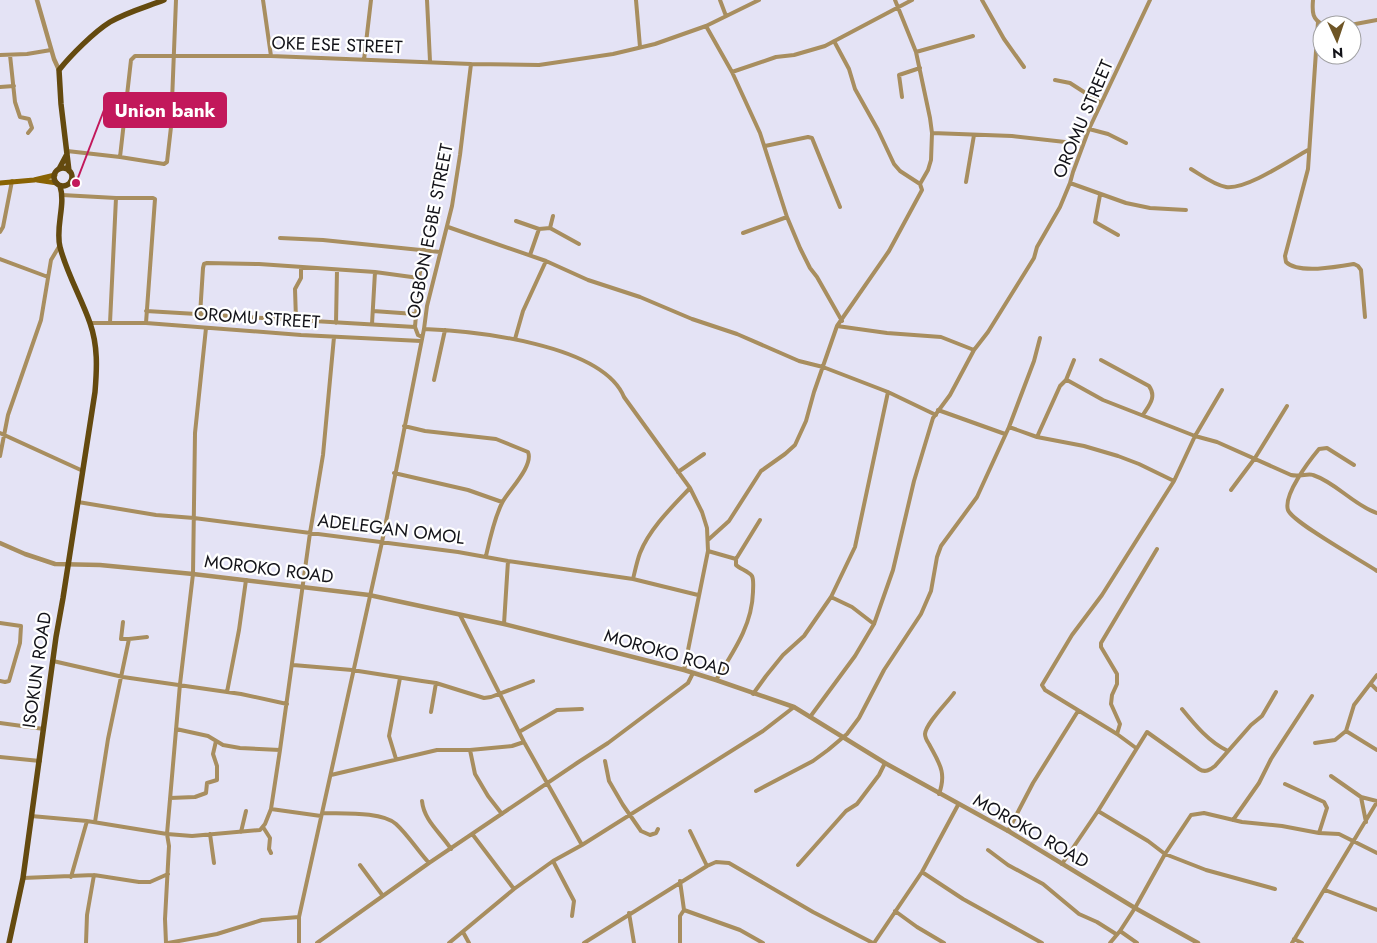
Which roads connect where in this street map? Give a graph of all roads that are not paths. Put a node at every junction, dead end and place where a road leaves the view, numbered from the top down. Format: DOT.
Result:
graph roads {
  1 [pos="37,0"];
  2 [pos="164,0"];
  3 [pos="176,0"];
  4 [pos="264,0"];
  5 [pos="371,0"];
  6 [pos="427,0"];
  7 [pos="636,0"];
  8 [pos="720,0"];
  9 [pos="759,0"];
  10 [pos="896,0"];
  11 [pos="912,0"];
  12 [pos="982,0"];
  13 [pos="1150,0"];
  14 [pos="1313,0"];
  15 [pos="899,7"];
  16 [pos="1313,15"];
  17 [pos="726,16"];
  18 [pos="1377,20"];
  19 [pos="1362,23"];
  20 [pos="706,26"];
  21 [pos="973,36"];
  22 [pos="834,41"];
  23 [pos="640,47"];
  24 [pos="51,50"];
  25 [pos="916,52"];
  26 [pos="0,54"];
  27 [pos="10,55"];
  28 [pos="175,55"];
  29 [pos="271,56"];
  30 [pos="364,60"];
  31 [pos="430,62"];
  32 [pos="471,64"];
  33 [pos="1315,65"];
  34 [pos="1024,67"];
  35 [pos="920,68"];
  36 [pos="59,70"];
  37 [pos="732,72"];
  38 [pos="1055,80"];
  39 [pos="14,86"];
  40 [pos="0,87"];
  41 [pos="902,97"];
  42 [pos="1101,103"];
  43 [pos="1089,129"];
  44 [pos="28,133"];
  45 [pos="932,133"];
  46 [pos="974,135"];
  47 [pos="1126,143"];
  48 [pos="1083,144"];
  49 [pos="765,146"];
  50 [pos="1308,150"];
  51 [pos="67,153"];
  52 [pos="120,157"];
  53 [pos="1191,169"];
  54 [pos="59,170"];
  55 [pos="70,171"];
  56 [pos="55,175"];
  57 [pos="34,180"];
  58 [pos="12,181"];
  59 [pos="966,182"];
  60 [pos="0,183"];
  61 [pos="1070,183"];
  62 [pos="69,184"];
  63 [pos="920,184"];
  64 [pos="58,185"];
  65 [pos="62,195"];
  66 [pos="1100,195"];
  67 [pos="116,198"];
  68 [pos="840,207"];
  69 [pos="1186,210"];
  70 [pos="554,216"];
  71 [pos="788,217"];
  72 [pos="516,221"];
  73 [pos="448,227"];
  74 [pos="550,228"];
  75 [pos="540,229"];
  76 [pos="0,232"];
  77 [pos="744,232"];
  78 [pos="1118,235"];
  79 [pos="280,238"];
  80 [pos="578,244"];
  81 [pos="60,245"];
  82 [pos="424,249"];
  83 [pos="440,252"];
  84 [pos="530,256"];
  85 [pos="0,259"];
  86 [pos="546,261"];
  87 [pos="301,267"];
  88 [pos="337,270"];
  89 [pos="375,272"];
  90 [pos="48,277"];
  91 [pos="419,278"];
  92 [pos="146,311"];
  93 [pos="373,311"];
  94 [pos="415,314"];
  95 [pos="200,315"];
  96 [pos="1365,317"];
  97 [pos="296,320"];
  98 [pos="842,321"];
  99 [pos="110,322"];
  100 [pos="90,323"];
  101 [pos="146,323"];
  102 [pos="336,323"];
  103 [pos="372,324"];
  104 [pos="838,326"];
  105 [pos="415,327"];
  106 [pos="206,328"];
  107 [pos="424,329"];
  108 [pos="445,330"];
  109 [pos="334,337"];
  110 [pos="1040,338"];
  111 [pos="421,339"];
  112 [pos="515,339"];
  113 [pos="974,350"];
  114 [pos="1074,360"];
  115 [pos="1101,360"];
  116 [pos="823,367"];
  117 [pos="434,380"];
  118 [pos="1066,380"];
  119 [pos="1222,390"];
  120 [pos="888,392"];
  121 [pos="1287,406"];
  122 [pos="938,410"];
  123 [pos="936,415"];
  124 [pos="1143,415"];
  125 [pos="404,426"];
  126 [pos="1009,427"];
  127 [pos="2,434"];
  128 [pos="1005,434"];
  129 [pos="1195,436"];
  130 [pos="1036,437"];
  131 [pos="704,454"];
  132 [pos="0,456"];
  133 [pos="1255,458"];
  134 [pos="1354,465"];
  135 [pos="83,471"];
  136 [pos="678,472"];
  137 [pos="394,474"];
  138 [pos="1298,477"];
  139 [pos="1174,481"];
  140 [pos="690,488"];
  141 [pos="1231,490"];
  142 [pos="78,502"];
  143 [pos="502,502"];
  144 [pos="1377,513"];
  145 [pos="194,518"];
  146 [pos="760,520"];
  147 [pos="310,533"];
  148 [pos="708,540"];
  149 [pos="382,542"];
  150 [pos="0,543"];
  151 [pos="1157,549"];
  152 [pos="708,550"];
  153 [pos="486,556"];
  154 [pos="736,559"];
  155 [pos="508,562"];
  156 [pos="68,565"];
  157 [pos="1377,571"];
  158 [pos="193,574"];
  159 [pos="633,579"];
  160 [pos="246,580"];
  161 [pos="303,586"];
  162 [pos="369,595"];
  163 [pos="698,595"];
  164 [pos="831,597"];
  165 [pos="460,615"];
  166 [pos="0,622"];
  167 [pos="123,622"];
  168 [pos="504,624"];
  169 [pos="874,624"];
  170 [pos="147,637"];
  171 [pos="129,639"];
  172 [pos="53,661"];
  173 [pos="293,665"];
  174 [pos="352,670"];
  175 [pos="684,670"];
  176 [pos="692,673"];
  177 [pos="1377,675"];
  178 [pos="122,677"];
  179 [pos="400,678"];
  180 [pos="716,680"];
  181 [pos="0,682"];
  182 [pos="533,682"];
  183 [pos="436,683"];
  184 [pos="180,684"];
  185 [pos="1371,684"];
  186 [pos="1377,690"];
  187 [pos="227,692"];
  188 [pos="1276,692"];
  189 [pos="954,693"];
  190 [pos="500,694"];
  191 [pos="753,694"];
  192 [pos="1312,696"];
  193 [pos="287,704"];
  194 [pos="794,707"];
  195 [pos="582,709"];
  196 [pos="1182,709"];
  197 [pos="1078,711"];
  198 [pos="431,712"];
  199 [pos="810,717"];
  200 [pos="0,723"];
  201 [pos="44,729"];
  202 [pos="176,729"];
  203 [pos="1346,731"];
  204 [pos="519,732"];
  205 [pos="1117,734"];
  206 [pos="842,737"];
  207 [pos="216,742"];
  208 [pos="524,742"];
  209 [pos="1315,743"];
  210 [pos="1136,748"];
  211 [pos="280,750"];
  212 [pos="470,750"];
  213 [pos="1377,750"];
  214 [pos="1228,751"];
  215 [pos="0,757"];
  216 [pos="396,759"];
  217 [pos="40,760"];
  218 [pos="605,761"];
  219 [pos="885,764"];
  220 [pos="331,775"];
  221 [pos="1331,776"];
  222 [pos="547,784"];
  223 [pos="1285,784"];
  224 [pos="756,791"];
  225 [pos="939,794"];
  226 [pos="1361,797"];
  227 [pos="170,798"];
  228 [pos="422,801"];
  229 [pos="1377,802"];
  230 [pos="958,805"];
  231 [pos="271,809"];
  232 [pos="246,811"];
  233 [pos="1098,811"];
  234 [pos="321,814"];
  235 [pos="502,814"];
  236 [pos="629,814"];
  237 [pos="30,816"];
  238 [pos="1233,820"];
  239 [pos="87,821"];
  240 [pos="95,822"];
  241 [pos="1366,822"];
  242 [pos="263,827"];
  243 [pos="658,829"];
  244 [pos="690,830"];
  245 [pos="1008,831"];
  246 [pos="241,832"];
  247 [pos="1319,833"];
  248 [pos="167,834"];
  249 [pos="210,834"];
  250 [pos="473,835"];
  251 [pos="1354,841"];
  252 [pos="582,845"];
  253 [pos="451,849"];
  254 [pos="988,850"];
  255 [pos="271,853"];
  256 [pos="1377,853"];
  257 [pos="1165,854"];
  258 [pos="553,861"];
  259 [pos="214,863"];
  260 [pos="429,864"];
  261 [pos="1062,864"];
  262 [pos="360,865"];
  263 [pos="798,865"];
  264 [pos="707,866"];
  265 [pos="922,872"];
  266 [pos="168,874"];
  267 [pos="94,875"];
  268 [pos="71,877"];
  269 [pos="23,878"];
  270 [pos="680,881"];
  271 [pos="514,889"];
  272 [pos="1275,889"];
  273 [pos="1325,890"];
  274 [pos="383,896"];
  275 [pos="1135,908"];
  276 [pos="684,910"];
  277 [pos="1377,910"];
  278 [pos="895,911"];
  279 [pos="629,913"];
  280 [pos="572,916"];
  281 [pos="299,917"];
  282 [pos="463,932"];
  283 [pos="1118,933"];
  284 [pos="1293,941"];
  285 [pos="9,943"];
  286 [pos="86,943"];
  287 [pos="167,943"];
  288 [pos="299,943"];
  289 [pos="317,943"];
  290 [pos="449,943"];
  291 [pos="469,943"];
  292 [pos="584,943"];
  293 [pos="634,943"];
  294 [pos="680,943"];
  295 [pos="763,943"];
  296 [pos="873,943"];
  297 [pos="944,943"];
  298 [pos="1042,943"];
  299 [pos="1110,943"];
  300 [pos="1137,943"];
  301 [pos="1198,943"];
  302 [pos="1302,943"];
  1 -- 24 [label="street"];
  2 -- 36 [label="main road"];
  3 -- 28 [label="street"];
  4 -- 29 [label="street"];
  5 -- 30 [label="street"];
  6 -- 31 [label="street"];
  7 -- 23 [label="street"];
  8 -- 17 [label="street"];
  9 -- 17 [label="street"];
  10 -- 15 [label="street"];
  11 -- 15 [label="street"];
  12 -- 34 [label="street"];
  13 -- 42 [label="street, OROMU STREET"];
  14 -- 16 [label="street"];
  15 -- 22 [label="street"];
  15 -- 25 [label="street"];
  17 -- 20 [label="street"];
  18 -- 19 [label="street"];
  20 -- 23 [label="street"];
  20 -- 37 [label="street"];
  21 -- 25 [label="street"];
  22 -- 37 [label="street"];
  22 -- 63 [label="street"];
  23 -- 32 [label="street, OKE ESE STREET"];
  24 -- 27 [label="street"];
  24 -- 36 [label="street"];
  25 -- 35 [label="street"];
  26 -- 27 [label="street"];
  27 -- 39 [label="street"];
  28 -- 29 [label="street, OKE ESE STREET"];
  28 -- 52 [label="street, OKE ESE STREET"];
  28 -- 52 [label="street"];
  29 -- 30 [label="street, OKE ESE STREET"];
  30 -- 31 [label="street, OKE ESE STREET"];
  31 -- 32 [label="street, OKE ESE STREET"];
  32 -- 73 [label="street, OGBON EGBE STREET"];
  33 -- 50 [label="street"];
  35 -- 41 [label="street"];
  35 -- 45 [label="street"];
  36 -- 51 [label="main road"];
  37 -- 49 [label="street"];
  38 -- 42 [label="street"];
  39 -- 40 [label="street"];
  39 -- 44 [label="street"];
  42 -- 43 [label="street, OROMU STREET"];
  43 -- 47 [label="street"];
  43 -- 48 [label="street, OROMU STREET"];
  45 -- 46 [label="street"];
  45 -- 63 [label="street"];
  46 -- 48 [label="street"];
  46 -- 59 [label="street"];
  48 -- 61 [label="street, OROMU STREET"];
  49 -- 68 [label="street"];
  49 -- 71 [label="street"];
  50 -- 53 [label="street"];
  50 -- 96 [label="street"];
  51 -- 52 [label="street"];
  51 -- 54 [label="main road"];
  51 -- 55 [label="main road"];
  54 -- 55 [label="main road"];
  54 -- 56 [label="main road"];
  55 -- 62 [label="main road"];
  56 -- 57 [label="main road"];
  56 -- 64 [label="main road"];
  57 -- 58 [label="main road"];
  57 -- 64 [label="main road"];
  58 -- 60 [label="main road"];
  58 -- 76 [label="street"];
  61 -- 66 [label="street"];
  61 -- 113 [label="street, OROMU STREET"];
  62 -- 64 [label="main road"];
  62 -- 65 [label="main road"];
  63 -- 98 [label="street"];
  64 -- 65 [label="main road"];
  65 -- 67 [label="street"];
  65 -- 81 [label="main road"];
  66 -- 69 [label="street"];
  66 -- 78 [label="street"];
  67 -- 92 [label="street"];
  67 -- 99 [label="street"];
  70 -- 74 [label="street"];
  71 -- 77 [label="street"];
  71 -- 98 [label="street"];
  72 -- 75 [label="street"];
  73 -- 83 [label="street, OGBON EGBE STREET"];
  73 -- 84 [label="street"];
  74 -- 75 [label="street"];
  74 -- 80 [label="street"];
  75 -- 84 [label="street"];
  79 -- 82 [label="street"];
  81 -- 90 [label="street"];
  81 -- 100 [label="main road"];
  82 -- 83 [label="street"];
  82 -- 91 [label="street"];
  83 -- 107 [label="street, OGBON EGBE STREET"];
  84 -- 86 [label="street"];
  85 -- 90 [label="street"];
  86 -- 112 [label="street"];
  86 -- 116 [label="street"];
  87 -- 88 [label="street"];
  87 -- 95 [label="street"];
  87 -- 97 [label="street"];
  88 -- 89 [label="street"];
  88 -- 102 [label="street"];
  89 -- 91 [label="street"];
  89 -- 93 [label="street"];
  90 -- 127 [label="street"];
  91 -- 94 [label="street"];
  92 -- 95 [label="street"];
  92 -- 101 [label="street"];
  93 -- 94 [label="street"];
  93 -- 103 [label="street"];
  94 -- 105 [label="street"];
  95 -- 97 [label="street"];
  97 -- 102 [label="street"];
  98 -- 104 [label="street"];
  99 -- 100 [label="street, OROMU STREET"];
  99 -- 101 [label="street, OROMU STREET"];
  100 -- 135 [label="main road, ISOKUN ROAD"];
  101 -- 106 [label="street, OROMU STREET"];
  102 -- 103 [label="street"];
  103 -- 105 [label="street"];
  104 -- 113 [label="street"];
  104 -- 116 [label="street"];
  105 -- 111 [label="street"];
  106 -- 109 [label="street, OROMU STREET"];
  106 -- 145 [label="street"];
  107 -- 108 [label="street"];
  107 -- 111 [label="street, OGBON EGBE STREET"];
  108 -- 112 [label="street"];
  108 -- 117 [label="street"];
  109 -- 111 [label="street, OROMU STREET"];
  109 -- 147 [label="street"];
  110 -- 126 [label="street"];
  111 -- 125 [label="street, OGBON EGBE STREET"];
  112 -- 136 [label="street"];
  113 -- 122 [label="street, OROMU STREET"];
  114 -- 118 [label="street"];
  115 -- 124 [label="street"];
  116 -- 120 [label="street"];
  116 -- 148 [label="street"];
  118 -- 124 [label="street"];
  118 -- 130 [label="street"];
  119 -- 129 [label="street"];
  120 -- 123 [label="street"];
  120 -- 164 [label="street"];
  121 -- 133 [label="street"];
  122 -- 123 [label="street, OROMU STREET"];
  122 -- 128 [label="street"];
  123 -- 169 [label="street, OROMU STREET"];
  124 -- 129 [label="street"];
  125 -- 137 [label="street"];
  125 -- 143 [label="street"];
  126 -- 128 [label="street"];
  126 -- 130 [label="street"];
  127 -- 132 [label="street"];
  127 -- 135 [label="street"];
  128 -- 206 [label="street"];
  129 -- 133 [label="street"];
  129 -- 139 [label="street"];
  130 -- 139 [label="street"];
  131 -- 136 [label="street"];
  133 -- 138 [label="street"];
  133 -- 141 [label="street"];
  134 -- 138 [label="street"];
  135 -- 142 [label="main road, ISOKUN ROAD"];
  136 -- 140 [label="street"];
  137 -- 143 [label="street"];
  137 -- 149 [label="street"];
  138 -- 144 [label="street"];
  138 -- 157 [label="street"];
  139 -- 197 [label="street"];
  140 -- 148 [label="street"];
  140 -- 159 [label="street"];
  142 -- 145 [label="street, ADELEGAN OMOL"];
  142 -- 156 [label="main road, ISOKUN ROAD"];
  143 -- 153 [label="street"];
  145 -- 147 [label="street, ADELEGAN OMOL"];
  145 -- 158 [label="street"];
  146 -- 154 [label="street"];
  147 -- 149 [label="street, ADELEGAN OMOL"];
  147 -- 161 [label="street"];
  148 -- 152 [label="street"];
  149 -- 153 [label="street, ADELEGAN OMOL"];
  149 -- 162 [label="street"];
  150 -- 156 [label="street, MOROKO ROAD"];
  151 -- 205 [label="street"];
  152 -- 154 [label="street"];
  152 -- 163 [label="street"];
  153 -- 155 [label="street, ADELEGAN OMOL"];
  154 -- 180 [label="street"];
  155 -- 159 [label="street, ADELEGAN OMOL"];
  155 -- 168 [label="street"];
  156 -- 158 [label="street, MOROKO ROAD"];
  156 -- 172 [label="main road, ISOKUN ROAD"];
  158 -- 160 [label="street, MOROKO ROAD"];
  158 -- 184 [label="street"];
  159 -- 163 [label="street, ADELEGAN OMOL"];
  160 -- 161 [label="street, MOROKO ROAD"];
  160 -- 187 [label="street"];
  161 -- 162 [label="street, MOROKO ROAD"];
  161 -- 173 [label="street"];
  162 -- 165 [label="street, MOROKO ROAD"];
  162 -- 174 [label="street"];
  163 -- 175 [label="street"];
  164 -- 169 [label="street"];
  164 -- 191 [label="street"];
  165 -- 168 [label="street, MOROKO ROAD"];
  165 -- 190 [label="street"];
  166 -- 181 [label="street"];
  167 -- 171 [label="street"];
  168 -- 175 [label="street, MOROKO ROAD"];
  169 -- 199 [label="street, OROMU STREET"];
  170 -- 171 [label="street"];
  171 -- 178 [label="street"];
  172 -- 178 [label="street"];
  172 -- 201 [label="main road, ISOKUN ROAD"];
  173 -- 174 [label="street"];
  173 -- 193 [label="street"];
  174 -- 179 [label="street"];
  174 -- 220 [label="street"];
  175 -- 176 [label="street, MOROKO ROAD"];
  176 -- 180 [label="street, MOROKO ROAD"];
  176 -- 222 [label="street"];
  177 -- 185 [label="street"];
  178 -- 184 [label="street"];
  178 -- 240 [label="street"];
  179 -- 183 [label="street"];
  179 -- 216 [label="street"];
  180 -- 191 [label="street, MOROKO ROAD"];
  182 -- 190 [label="street"];
  183 -- 190 [label="street"];
  183 -- 198 [label="street"];
  184 -- 187 [label="street"];
  184 -- 202 [label="street"];
  185 -- 186 [label="street"];
  185 -- 203 [label="street"];
  187 -- 193 [label="street"];
  188 -- 214 [label="street"];
  189 -- 225 [label="street"];
  190 -- 204 [label="street"];
  191 -- 194 [label="street, MOROKO ROAD"];
  192 -- 238 [label="street"];
  193 -- 211 [label="street"];
  194 -- 199 [label="street, MOROKO ROAD"];
  194 -- 236 [label="street"];
  195 -- 204 [label="street"];
  196 -- 214 [label="street"];
  197 -- 205 [label="street"];
  197 -- 245 [label="street"];
  199 -- 206 [label="street, MOROKO ROAD"];
  200 -- 201 [label="street"];
  201 -- 217 [label="main road, ISOKUN ROAD"];
  202 -- 207 [label="street"];
  202 -- 227 [label="street"];
  203 -- 209 [label="street"];
  203 -- 213 [label="street"];
  204 -- 208 [label="street"];
  205 -- 210 [label="street"];
  206 -- 219 [label="street, MOROKO ROAD"];
  206 -- 224 [label="street"];
  207 -- 211 [label="street"];
  207 -- 227 [label="street"];
  208 -- 212 [label="street"];
  208 -- 222 [label="street"];
  210 -- 214 [label="street"];
  210 -- 233 [label="street"];
  211 -- 231 [label="street"];
  212 -- 216 [label="street"];
  212 -- 235 [label="street"];
  215 -- 217 [label="street"];
  216 -- 220 [label="street"];
  217 -- 237 [label="main road, ISOKUN ROAD"];
  218 -- 236 [label="street"];
  219 -- 225 [label="street, MOROKO ROAD"];
  219 -- 263 [label="street"];
  220 -- 234 [label="street"];
  221 -- 226 [label="street"];
  222 -- 235 [label="street"];
  222 -- 252 [label="street"];
  223 -- 247 [label="street"];
  225 -- 230 [label="street, MOROKO ROAD"];
  226 -- 229 [label="street"];
  226 -- 241 [label="street"];
  227 -- 248 [label="street"];
  228 -- 253 [label="street"];
  229 -- 241 [label="street"];
  230 -- 245 [label="street, MOROKO ROAD"];
  230 -- 265 [label="street"];
  231 -- 234 [label="street"];
  231 -- 242 [label="street"];
  232 -- 246 [label="street"];
  233 -- 257 [label="street"];
  233 -- 261 [label="street"];
  234 -- 260 [label="street"];
  234 -- 281 [label="street"];
  235 -- 250 [label="street"];
  236 -- 243 [label="street"];
  236 -- 252 [label="street"];
  237 -- 239 [label="street"];
  237 -- 269 [label="main road, ISOKUN ROAD"];
  238 -- 247 [label="street"];
  238 -- 257 [label="street"];
  239 -- 240 [label="street"];
  239 -- 268 [label="street"];
  240 -- 248 [label="street"];
  241 -- 251 [label="street"];
  242 -- 246 [label="street"];
  242 -- 255 [label="street"];
  244 -- 264 [label="street"];
  245 -- 261 [label="street, MOROKO ROAD"];
  246 -- 249 [label="street"];
  247 -- 251 [label="street"];
  248 -- 249 [label="street"];
  248 -- 266 [label="street"];
  249 -- 259 [label="street"];
  250 -- 253 [label="street"];
  250 -- 271 [label="street"];
  251 -- 256 [label="street"];
  251 -- 273 [label="street"];
  252 -- 258 [label="street"];
  253 -- 260 [label="street"];
  254 -- 283 [label="street"];
  257 -- 272 [label="street"];
  257 -- 275 [label="street"];
  258 -- 271 [label="street"];
  258 -- 280 [label="street"];
  260 -- 274 [label="street"];
  261 -- 275 [label="street, MOROKO ROAD"];
  262 -- 274 [label="street"];
  264 -- 270 [label="street"];
  264 -- 296 [label="street"];
  265 -- 278 [label="street"];
  265 -- 298 [label="street"];
  266 -- 267 [label="street"];
  266 -- 287 [label="street"];
  267 -- 268 [label="street"];
  267 -- 286 [label="street"];
  268 -- 269 [label="street"];
  269 -- 285 [label="main road, ISOKUN ROAD"];
  270 -- 276 [label="street"];
  270 -- 279 [label="street"];
  271 -- 282 [label="street"];
  273 -- 277 [label="street"];
  273 -- 284 [label="street"];
  274 -- 289 [label="street"];
  275 -- 283 [label="street"];
  275 -- 301 [label="street, MOROKO ROAD"];
  276 -- 294 [label="street"];
  276 -- 295 [label="street"];
  278 -- 296 [label="street"];
  278 -- 297 [label="street"];
  279 -- 292 [label="street"];
  279 -- 293 [label="street"];
  281 -- 287 [label="street"];
  281 -- 288 [label="street"];
  282 -- 290 [label="street"];
  282 -- 291 [label="street"];
  283 -- 299 [label="street"];
  283 -- 300 [label="street"];
  284 -- 302 [label="street"];
}
